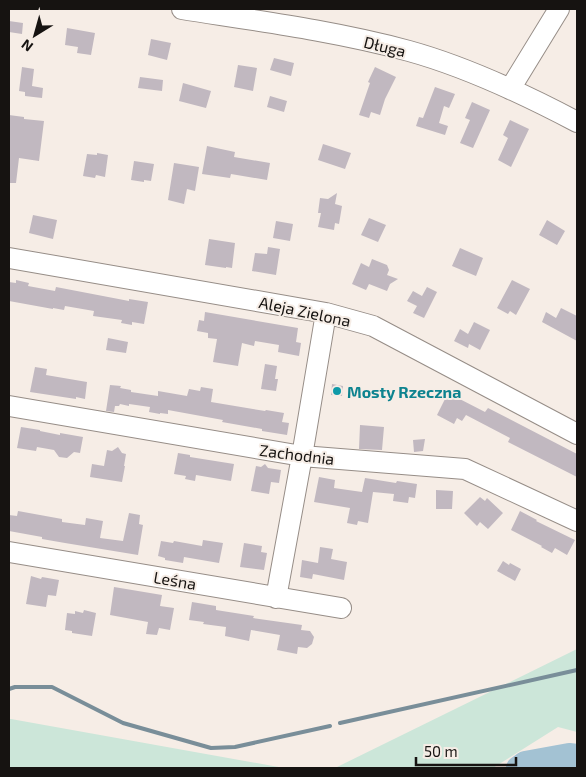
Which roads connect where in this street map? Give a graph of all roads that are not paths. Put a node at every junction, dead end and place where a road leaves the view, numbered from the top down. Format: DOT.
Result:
graph roads {
  1 [pos="182,9"];
  2 [pos="559,9"];
  3 [pos="510,89"];
  4 [pos="577,122"];
  5 [pos="9,258"];
  6 [pos="326,313"];
  7 [pos="9,406"];
  8 [pos="577,434"];
  9 [pos="302,456"];
  10 [pos="577,521"];
  11 [pos="9,552"];
  12 [pos="276,598"];
  13 [pos="341,608"];
  1 -- 3 [label="street, Długa"];
  2 -- 3 [label="street"];
  3 -- 4 [label="street, Długa"];
  5 -- 6 [label="street, Aleja Zielona"];
  6 -- 8 [label="street, Aleja Zielona"];
  6 -- 9 [label="street"];
  7 -- 9 [label="street, Zachodnia"];
  9 -- 10 [label="street, Zachodnia"];
  9 -- 12 [label="street"];
  11 -- 12 [label="street, Leśna"];
  12 -- 13 [label="street, Leśna"];
}
